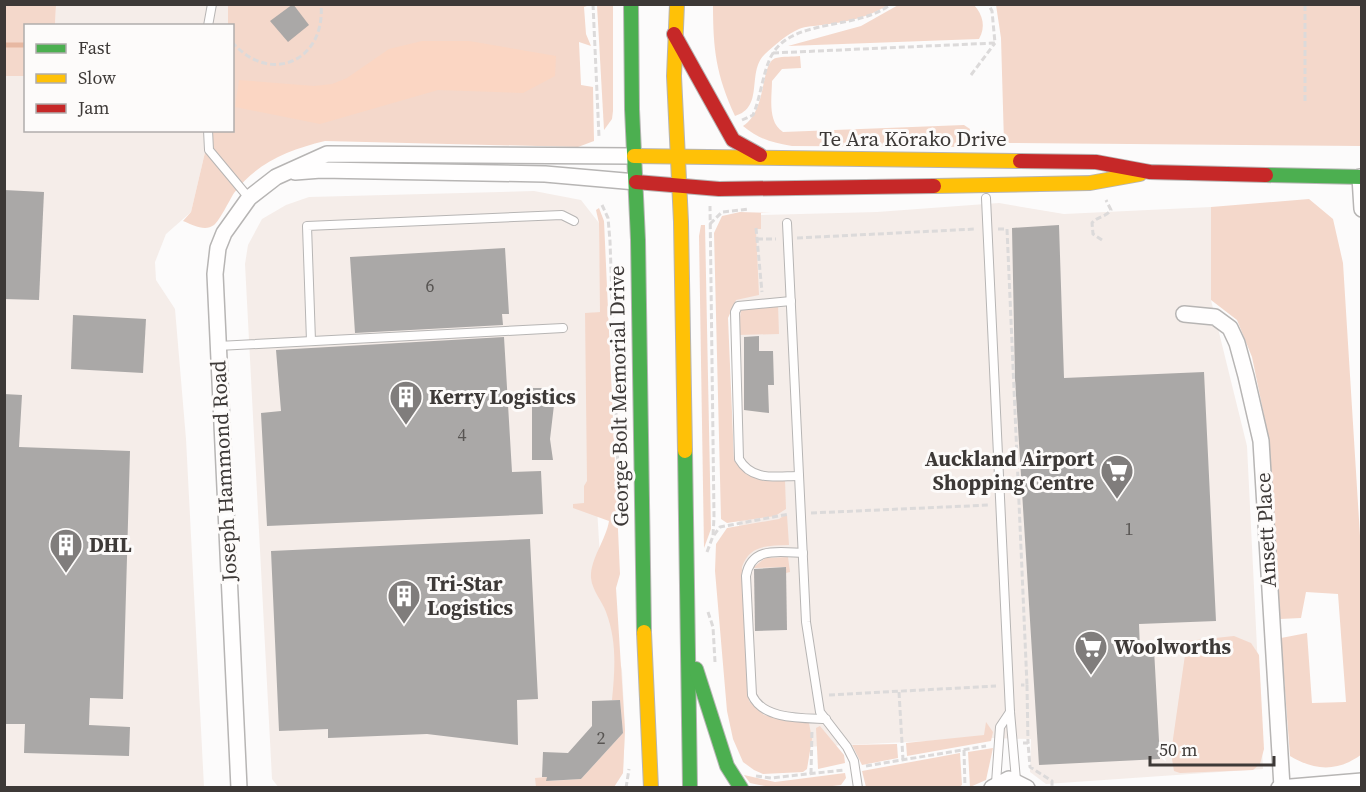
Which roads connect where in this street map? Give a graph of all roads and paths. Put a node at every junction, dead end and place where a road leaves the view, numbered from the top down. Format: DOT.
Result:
graph roads {
  1 [pos="212,4"];
  2 [pos="321,4"];
  3 [pos="593,4"];
  4 [pos="631,4"];
  5 [pos="677,4"];
  6 [pos="891,4"];
  7 [pos="988,4"];
  8 [pos="1305,4"];
  9 [pos="208,24"];
  10 [pos="674,34"];
  11 [pos="234,43"];
  12 [pos="995,43"];
  13 [pos="773,53"];
  14 [pos="971,75"];
  15 [pos="1305,101"];
  16 [pos="738,122"];
  17 [pos="208,132"];
  18 [pos="599,137"];
  19 [pos="676,155"];
  20 [pos="634,156"];
  21 [pos="771,159"];
  22 [pos="1150,172"];
  23 [pos="276,177"];
  24 [pos="1361,177"];
  25 [pos="636,182"];
  26 [pos="678,185"];
  27 [pos="249,198"];
  28 [pos="986,198"];
  29 [pos="602,205"];
  30 [pos="1362,209"];
  31 [pos="710,220"];
  32 [pos="574,221"];
  33 [pos="787,223"];
  34 [pos="988,228"];
  35 [pos="757,239"];
  36 [pos="788,239"];
  37 [pos="610,241"];
  38 [pos="791,301"];
  39 [pos="1184,314"];
  40 [pos="563,328"];
  41 [pos="311,341"];
  42 [pos="218,346"];
  43 [pos="799,476"];
  44 [pos="1001,504"];
  45 [pos="801,513"];
  46 [pos="713,536"];
  47 [pos="803,553"];
  48 [pos="705,560"];
  49 [pos="708,602"];
  50 [pos="708,613"];
  51 [pos="688,644"];
  52 [pos="1027,685"];
  53 [pos="1010,686"];
  54 [pos="899,692"];
  55 [pos="817,695"];
  56 [pos="1010,712"];
  57 [pos="826,719"];
  58 [pos="999,743"];
  59 [pos="1028,743"];
  60 [pos="1013,744"];
  61 [pos="964,750"];
  62 [pos="903,760"];
  63 [pos="855,768"];
  64 [pos="762,777"];
  65 [pos="1362,781"];
  66 [pos="649,784"];
  67 [pos="1022,784"];
  68 [pos="994,785"];
  69 [pos="1281,787"];
  70 [pos="1320,787"];
  71 [pos="239,788"];
  72 [pos="690,788"];
  73 [pos="741,788"];
  74 [pos="858,788"];
  75 [pos="965,788"];
  76 [pos="1052,788"];
  1 -- 9 [label="lane"];
  2 -- 11 [label="path"];
  3 -- 18 [label="path"];
  4 -- 20 [label="main road, George Bolt Memorial Drive"];
  5 -- 10 [label="main road"];
  6 -- 13 [label="path"];
  7 -- 12 [label="path"];
  8 -- 15 [label="path"];
  10 -- 19 [label="main road"];
  10 -- 21 [label="main road"];
  12 -- 13 [label="path"];
  12 -- 14 [label="path"];
  13 -- 16 [label="path"];
  17 -- 27 [label="lane"];
  19 -- 20 [label="main road, Te Ara Kōrako Drive"];
  19 -- 21 [label="main road, Te Ara Kōrako Drive"];
  19 -- 26 [label="main road"];
  20 -- 23 [label="street, Joseph Hammond Road"];
  20 -- 25 [label="main road, George Bolt Memorial Drive"];
  21 -- 22 [label="main road, Te Ara Kōrako Drive"];
  22 -- 24 [label="main road, Te Ara Kōrako Drive"];
  22 -- 26 [label="main road, Te Ara Kōrako Drive"];
  23 -- 25 [label="street, Joseph Hammond Road"];
  23 -- 27 [label="street, Joseph Hammond Road"];
  24 -- 30 [label="street"];
  25 -- 26 [label="main road, Te Ara Kōrako Drive"];
  25 -- 66 [label="main road, George Bolt Memorial Drive"];
  26 -- 51 [label="main road"];
  27 -- 42 [label="street, Joseph Hammond Road"];
  28 -- 34 [label="lane"];
  29 -- 37 [label="path"];
  31 -- 46 [label="path"];
  32 -- 41 [label="lane"];
  33 -- 36 [label="lane"];
  34 -- 36 [label="path"];
  34 -- 44 [label="lane"];
  34 -- 52 [label="path"];
  35 -- 36 [label="path"];
  36 -- 38 [label="lane"];
  38 -- 43 [label="lane"];
  38 -- 43 [label="lane"];
  39 -- 69 [label="street, Ansett Place"];
  40 -- 41 [label="lane"];
  41 -- 42 [label="lane"];
  42 -- 71 [label="street, Joseph Hammond Road"];
  43 -- 45 [label="lane"];
  44 -- 45 [label="path"];
  44 -- 53 [label="lane"];
  45 -- 46 [label="path"];
  45 -- 47 [label="lane"];
  46 -- 48 [label="path"];
  47 -- 55 [label="lane"];
  47 -- 57 [label="lane"];
  49 -- 50 [label="path"];
  51 -- 72 [label="main road"];
  51 -- 73 [label="main road"];
  52 -- 53 [label="path"];
  52 -- 59 [label="path"];
  53 -- 54 [label="path"];
  53 -- 56 [label="lane"];
  54 -- 55 [label="path"];
  54 -- 62 [label="path"];
  55 -- 57 [label="lane"];
  56 -- 58 [label="lane"];
  56 -- 60 [label="lane"];
  57 -- 63 [label="lane"];
  58 -- 61 [label="path"];
  58 -- 68 [label="lane"];
  59 -- 60 [label="path"];
  59 -- 76 [label="path"];
  60 -- 67 [label="lane"];
  61 -- 62 [label="path"];
  61 -- 75 [label="path"];
  62 -- 63 [label="path"];
  63 -- 64 [label="path"];
  63 -- 74 [label="lane"];
  65 -- 70 [label="street"];
  67 -- 68 [label="street"];
  69 -- 70 [label="street"];
}
